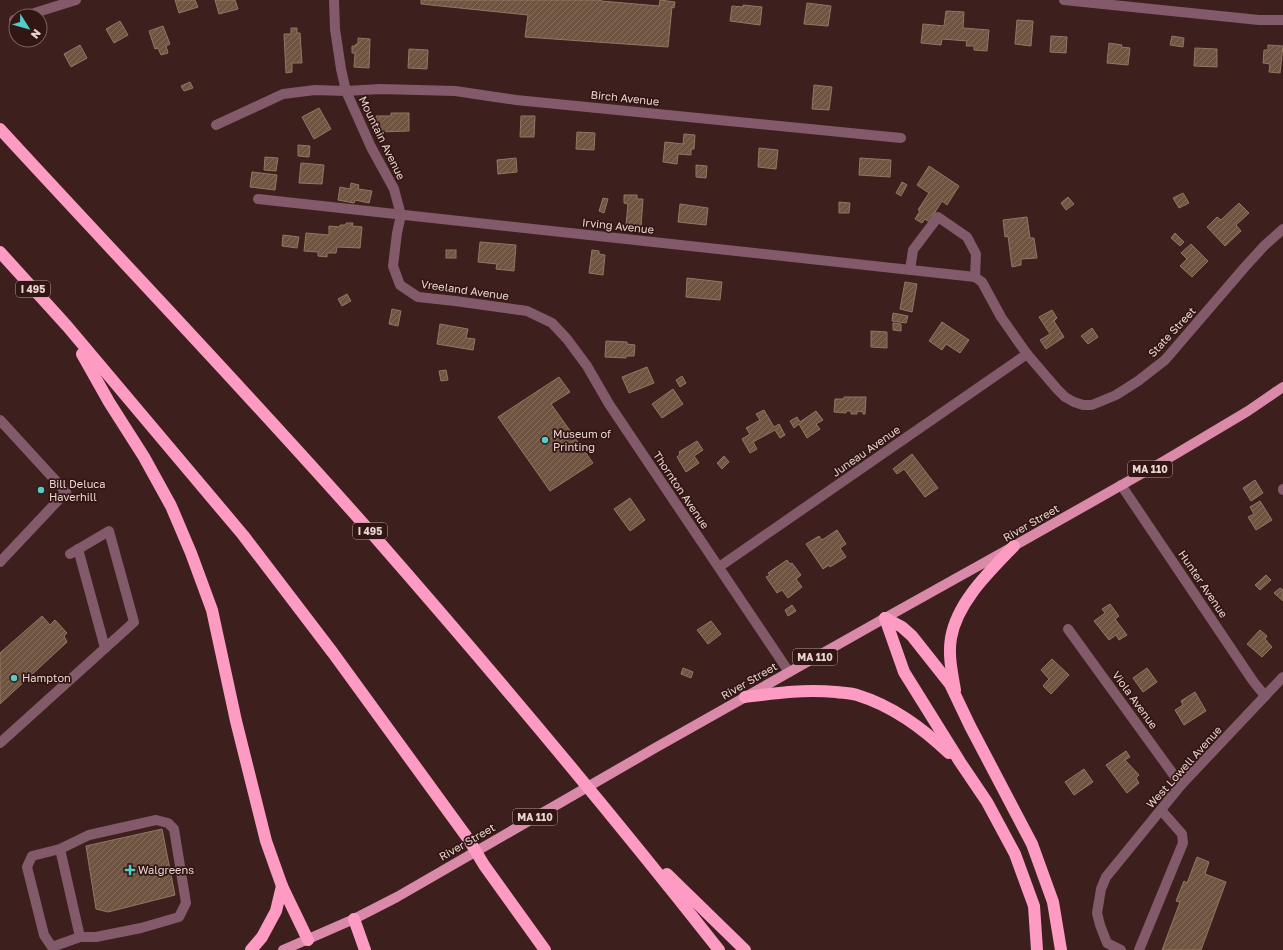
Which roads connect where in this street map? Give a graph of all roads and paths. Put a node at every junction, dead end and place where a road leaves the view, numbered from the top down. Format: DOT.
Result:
graph roads {
  1 [pos="76,0"];
  2 [pos="334,0"];
  3 [pos="1064,0"];
  4 [pos="48,9"];
  5 [pos="1283,20"];
  6 [pos="346,91"];
  7 [pos="216,125"];
  8 [pos="0,129"];
  9 [pos="900,138"];
  10 [pos="258,199"];
  11 [pos="401,215"];
  12 [pos="1283,229"];
  13 [pos="0,252"];
  14 [pos="910,270"];
  15 [pos="974,277"];
  16 [pos="552,323"];
  17 [pos="67,326"];
  18 [pos="1027,354"];
  19 [pos="1283,387"];
  20 [pos="0,420"];
  21 [pos="1121,485"];
  22 [pos="1014,546"];
  23 [pos="0,562"];
  24 [pos="718,567"];
  25 [pos="885,618"];
  26 [pos="1068,629"];
  27 [pos="105,648"];
  28 [pos="789,672"];
  29 [pos="1283,677"];
  30 [pos="1265,696"];
  31 [pos="745,698"];
  32 [pos="957,699"];
  33 [pos="0,743"];
  34 [pos="960,762"];
  35 [pos="1181,785"];
  36 [pos="1161,810"];
  37 [pos="633,841"];
  38 [pos="60,849"];
  39 [pos="282,886"];
  40 [pos="354,919"];
  41 [pos="80,936"];
  42 [pos="308,940"];
  43 [pos="251,950"];
  44 [pos="283,950"];
  45 [pos="365,950"];
  46 [pos="545,950"];
  47 [pos="719,950"];
  48 [pos="745,950"];
  49 [pos="1037,950"];
  50 [pos="1061,950"];
  51 [pos="1121,950"];
  52 [pos="1139,950"];
  1 -- 4 [label="street"];
  2 -- 6 [label="street, Mountain Avenue"];
  3 -- 5 [label="street"];
  6 -- 7 [label="street, Birch Avenue"];
  6 -- 9 [label="street, Birch Avenue"];
  6 -- 11 [label="street, Mountain Avenue"];
  8 -- 37 [label="highway, I 495"];
  10 -- 11 [label="street, Irving Avenue"];
  11 -- 14 [label="street, Irving Avenue"];
  11 -- 16 [label="street, Vreeland Avenue"];
  12 -- 18 [label="street, State Street"];
  13 -- 17 [label="highway, I 495"];
  14 -- 15 [label="street, Irving Avenue"];
  14 -- 15 [label="street"];
  15 -- 18 [label="street, State Street"];
  16 -- 24 [label="street, Thornton Avenue"];
  17 -- 39 [label="highway"];
  17 -- 46 [label="highway, I 495"];
  18 -- 24 [label="street, Juneau Avenue"];
  19 -- 21 [label="main road, River Street / MA 110"];
  20 -- 23 [label="street"];
  21 -- 22 [label="main road, River Street / MA 110"];
  21 -- 30 [label="street, Hunter Avenue"];
  22 -- 25 [label="main road, River Street / MA 110"];
  22 -- 32 [label="highway"];
  24 -- 28 [label="street, Thornton Avenue"];
  25 -- 28 [label="main road, River Street / MA 110"];
  25 -- 32 [label="highway"];
  25 -- 34 [label="highway"];
  26 -- 35 [label="street, Viola Avenue"];
  27 -- 27 [label="street"];
  27 -- 33 [label="street"];
  28 -- 31 [label="main road, River Street / MA 110"];
  29 -- 30 [label="street, West Lowell Avenue"];
  30 -- 35 [label="street, West Lowell Avenue"];
  31 -- 34 [label="highway"];
  31 -- 40 [label="main road, River Street / MA 110"];
  32 -- 50 [label="highway"];
  34 -- 49 [label="highway"];
  35 -- 36 [label="street, West Lowell Avenue"];
  36 -- 51 [label="street, West Lowell Avenue"];
  36 -- 52 [label="street"];
  37 -- 47 [label="highway, I 495"];
  37 -- 48 [label="highway"];
  38 -- 41 [label="street"];
  38 -- 41 [label="street"];
  38 -- 41 [label="street"];
  39 -- 42 [label="highway"];
  39 -- 43 [label="highway"];
  40 -- 42 [label="main road, River Street / MA 110"];
  40 -- 45 [label="highway"];
  42 -- 44 [label="main road, River Street / MA 110"];
}
